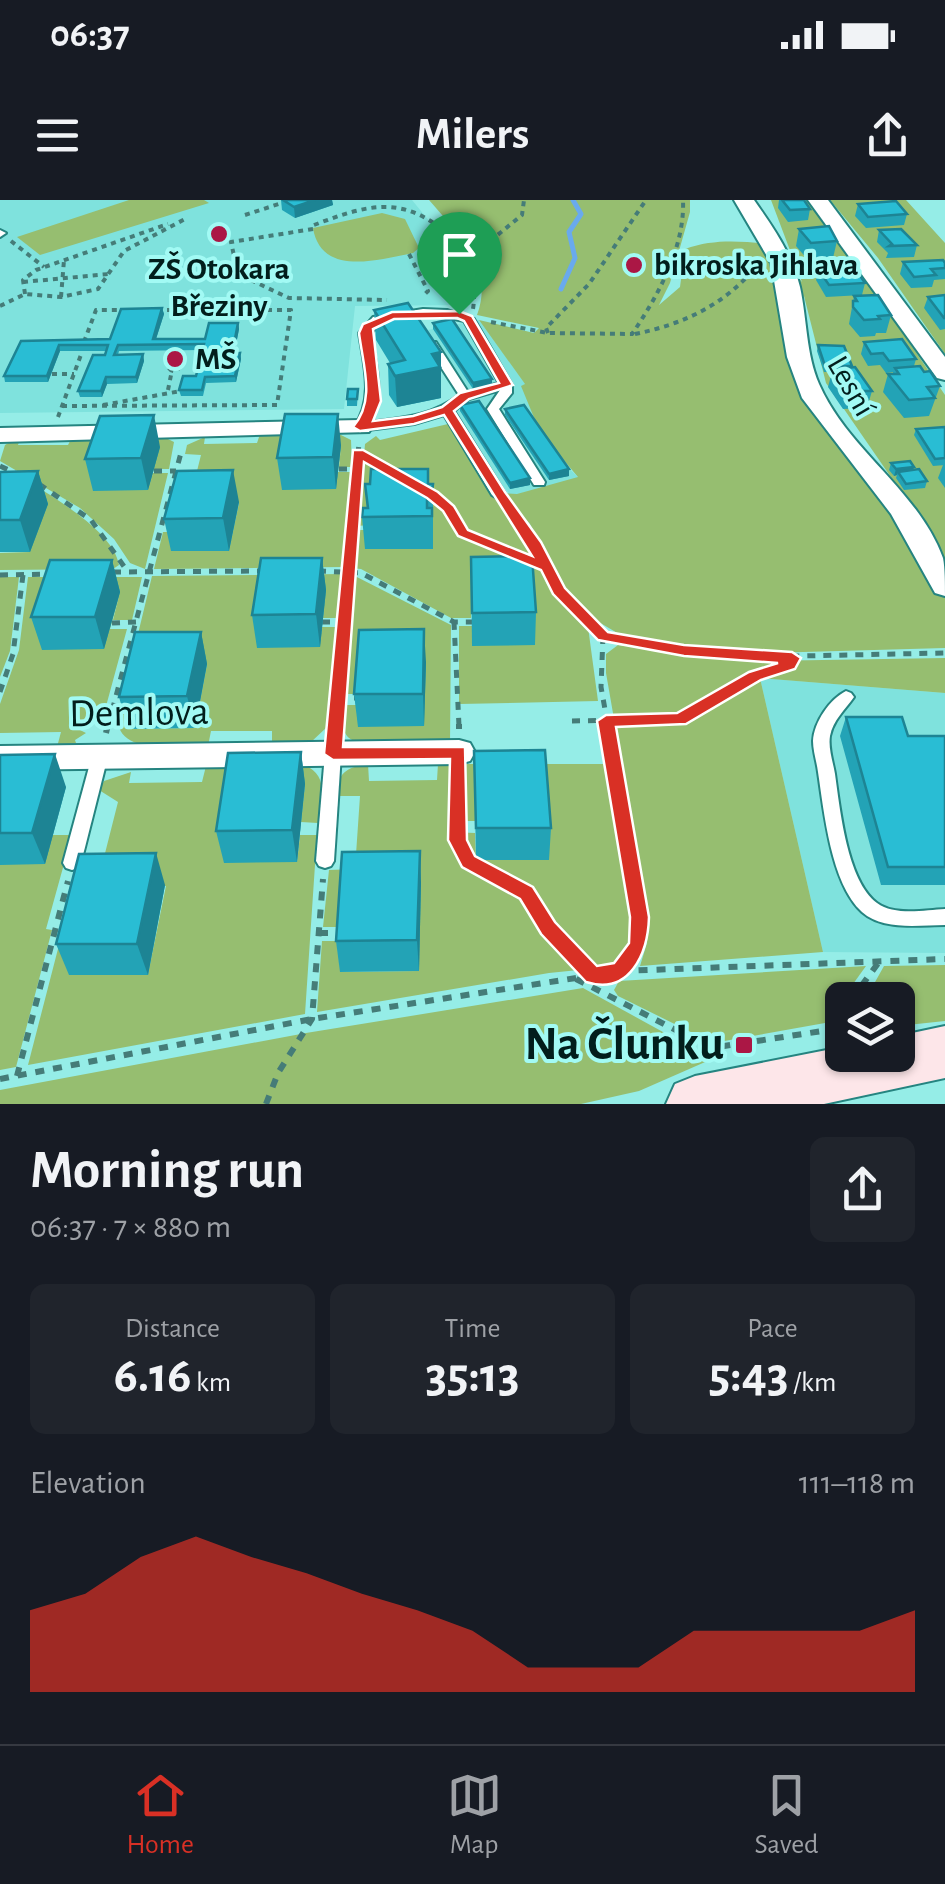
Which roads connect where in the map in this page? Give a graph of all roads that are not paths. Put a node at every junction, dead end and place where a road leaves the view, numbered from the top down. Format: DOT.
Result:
graph roads {
  1 [pos="744,200"];
  2 [pos="818,200"];
  3 [pos="412,313"];
  4 [pos="945,373"];
  5 [pos="506,385"];
  6 [pos="464,396"];
  7 [pos="447,410"];
  8 [pos="360,427"];
  9 [pos="0,435"];
  10 [pos="539,482"];
  11 [pos="499,495"];
  12 [pos="945,586"];
  13 [pos="846,697"];
  14 [pos="459,752"];
  15 [pos="333,754"];
  16 [pos="100,756"];
  17 [pos="0,758"];
  18 [pos="324,861"];
  19 [pos="72,863"];
  20 [pos="945,916"];
  21 [pos="945,1052"];
  22 [pos="695,1104"];
  1 -- 12 [label="street, Lesní"];
  2 -- 4 [label="street"];
  3 -- 5 [label="lane"];
  3 -- 6 [label="lane"];
  3 -- 8 [label="lane"];
  5 -- 6 [label="lane"];
  5 -- 10 [label="lane"];
  6 -- 7 [label="lane"];
  7 -- 8 [label="lane"];
  7 -- 11 [label="lane"];
  8 -- 9 [label="street"];
  13 -- 20 [label="lane"];
  14 -- 15 [label="street, Demlova"];
  15 -- 16 [label="street, Demlova"];
  15 -- 18 [label="lane"];
  16 -- 17 [label="street, Demlova"];
  16 -- 19 [label="lane"];
  21 -- 22 [label="main road"];
}
